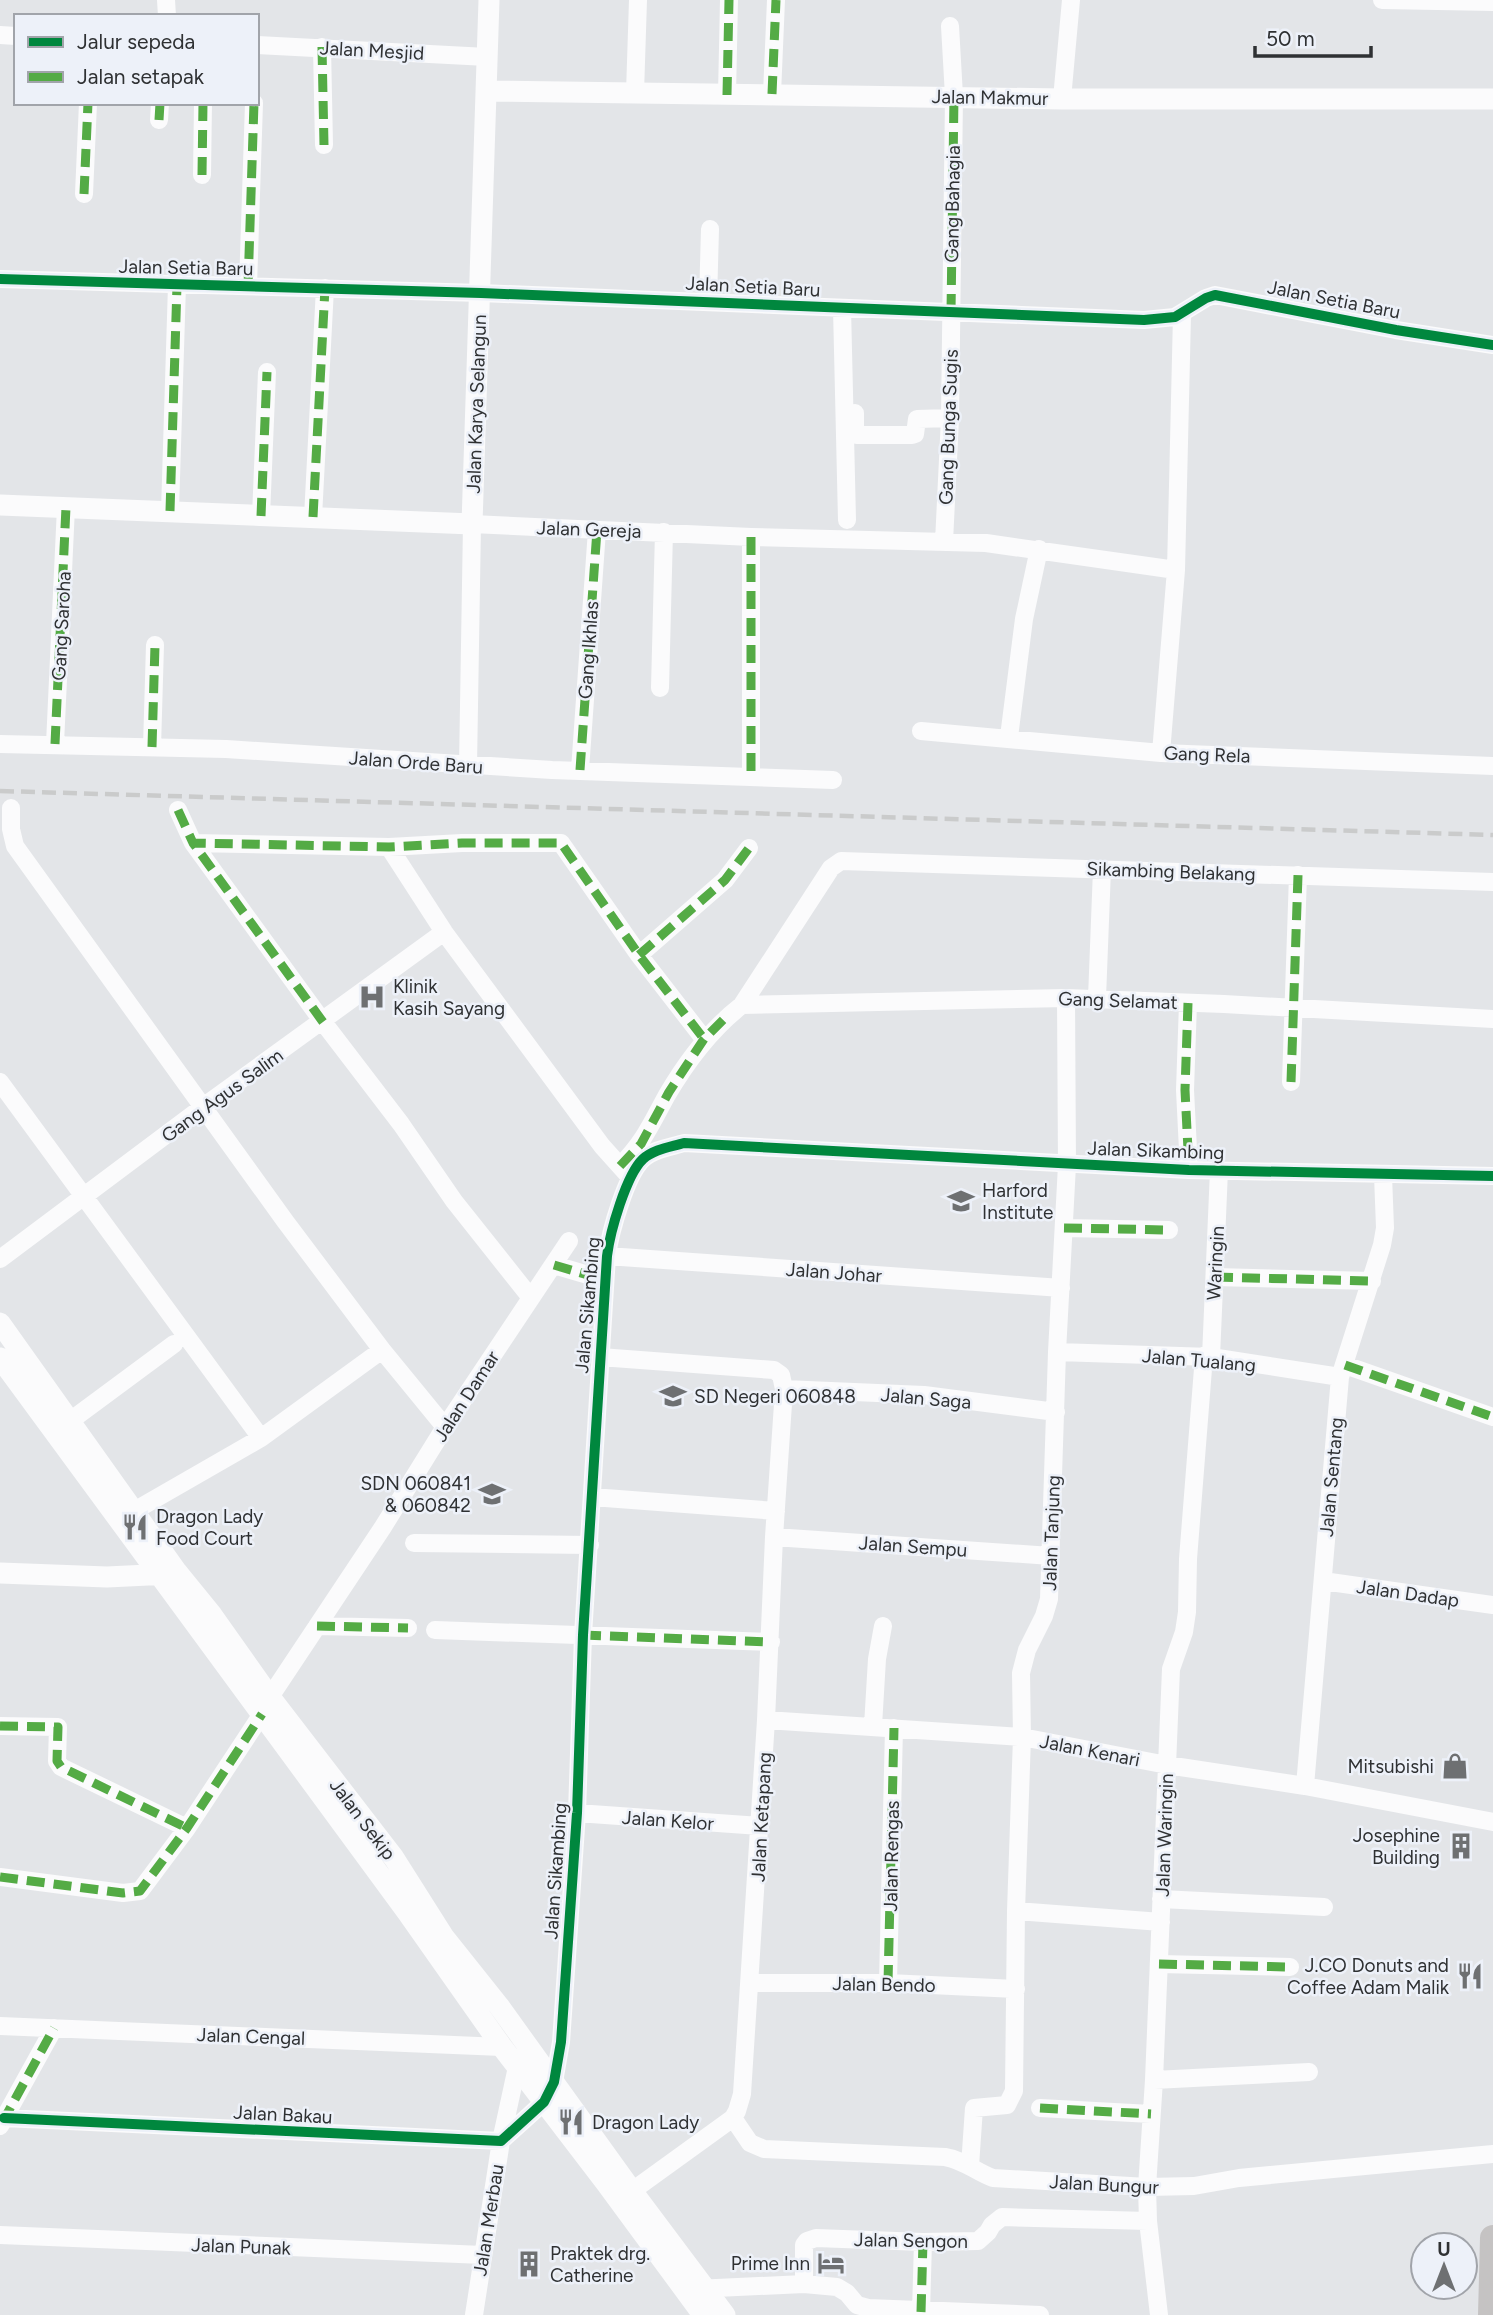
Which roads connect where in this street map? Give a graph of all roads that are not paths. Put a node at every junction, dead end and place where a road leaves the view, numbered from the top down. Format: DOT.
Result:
graph roads {
  1 [pos="489,0"];
  2 [pos="638,0"];
  3 [pos="729,0"];
  4 [pos="776,0"];
  5 [pos="1070,0"];
  6 [pos="1382,0"];
  7 [pos="1493,2"];
  8 [pos="950,26"];
  9 [pos="259,45"];
  10 [pos="322,47"];
  11 [pos="487,57"];
  12 [pos="486,91"];
  13 [pos="635,93"];
  14 [pos="772,94"];
  15 [pos="727,95"];
  16 [pos="954,96"];
  17 [pos="1062,99"];
  18 [pos="1493,99"];
  19 [pos="88,105"];
  20 [pos="203,105"];
  21 [pos="254,105"];
  22 [pos="324,145"];
  23 [pos="202,175"];
  24 [pos="84,194"];
  25 [pos="710,229"];
  26 [pos="0,279"];
  27 [pos="177,285"];
  28 [pos="248,286"];
  29 [pos="325,288"];
  30 [pos="481,293"];
  31 [pos="708,302"];
  32 [pos="842,308"];
  33 [pos="951,312"];
  34 [pos="1182,314"];
  35 [pos="1493,345"];
  36 [pos="267,372"];
  37 [pos="846,411"];
  38 [pos="950,418"];
  39 [pos="0,505"];
  40 [pos="66,507"];
  41 [pos="170,511"];
  42 [pos="261,516"];
  43 [pos="313,517"];
  44 [pos="847,520"];
  45 [pos="472,524"];
  46 [pos="597,530"];
  47 [pos="664,532"];
  48 [pos="751,537"];
  49 [pos="944,542"];
  50 [pos="1039,549"];
  51 [pos="1176,570"];
  52 [pos="155,645"];
  53 [pos="660,688"];
  54 [pos="922,731"];
  55 [pos="1009,737"];
  56 [pos="0,744"];
  57 [pos="55,744"];
  58 [pos="152,747"];
  59 [pos="1161,753"];
  60 [pos="468,765"];
  61 [pos="1493,766"];
  62 [pos="580,770"];
  63 [pos="751,776"];
  64 [pos="833,780"];
  65 [pos="11,808"];
  66 [pos="178,810"];
  67 [pos="192,843"];
  68 [pos="389,847"];
  69 [pos="749,848"];
  70 [pos="1102,869"];
  71 [pos="1298,875"];
  72 [pos="1493,882"];
  73 [pos="444,932"];
  74 [pos="639,954"];
  75 [pos="1066,998"];
  76 [pos="1097,998"];
  77 [pos="1188,1003"];
  78 [pos="742,1005"];
  79 [pos="1293,1007"];
  80 [pos="1493,1019"];
  81 [pos="323,1022"];
  82 [pos="704,1039"];
  83 [pos="0,1082"];
  84 [pos="1292,1082"];
  85 [pos="203,1107"];
  86 [pos="1067,1165"];
  87 [pos="1189,1170"];
  88 [pos="1220,1170"];
  89 [pos="626,1172"];
  90 [pos="1382,1175"];
  91 [pos="1493,1176"];
  92 [pos="83,1198"];
  93 [pos="1064,1228"];
  94 [pos="1169,1230"];
  95 [pos="569,1241"];
  96 [pos="607,1256"];
  97 [pos="0,1259"];
  98 [pos="554,1265"];
  99 [pos="1215,1277"];
  100 [pos="605,1280"];
  101 [pos="1372,1282"];
  102 [pos="1061,1288"];
  103 [pos="531,1298"];
  104 [pos="0,1323"];
  105 [pos="174,1344"];
  106 [pos="382,1350"];
  107 [pos="1057,1352"];
  108 [pos="600,1357"];
  109 [pos="1208,1357"];
  110 [pos="0,1358"];
  111 [pos="1342,1371"];
  112 [pos="784,1389"];
  113 [pos="1056,1412"];
  114 [pos="1493,1417"];
  115 [pos="71,1421"];
  116 [pos="445,1427"];
  117 [pos="261,1438"];
  118 [pos="592,1497"];
  119 [pos="134,1511"];
  120 [pos="776,1511"];
  121 [pos="774,1538"];
  122 [pos="414,1543"];
  123 [pos="590,1545"];
  124 [pos="1051,1556"];
  125 [pos="0,1573"];
  126 [pos="168,1574"];
  127 [pos="1323,1581"];
  128 [pos="1493,1605"];
  129 [pos="317,1626"];
  130 [pos="883,1626"];
  131 [pos="408,1628"];
  132 [pos="435,1630"];
  133 [pos="583,1635"];
  134 [pos="771,1642"];
  135 [pos="266,1705"];
  136 [pos="766,1720"];
  137 [pos="0,1726"];
  138 [pos="873,1726"];
  139 [pos="894,1728"];
  140 [pos="1022,1737"];
  141 [pos="1167,1765"];
  142 [pos="1305,1786"];
  143 [pos="577,1813"];
  144 [pos="1493,1822"];
  145 [pos="760,1826"];
  146 [pos="187,1828"];
  147 [pos="394,1858"];
  148 [pos="376,1870"];
  149 [pos="0,1877"];
  150 [pos="1161,1899"];
  151 [pos="1324,1907"];
  152 [pos="1016,1911"];
  153 [pos="1161,1922"];
  154 [pos="1159,1964"];
  155 [pos="1290,1967"];
  156 [pos="751,1983"];
  157 [pos="888,1983"];
  158 [pos="1016,1989"];
  159 [pos="0,2026"];
  160 [pos="54,2028"];
  161 [pos="526,2045"];
  162 [pos="502,2046"];
  163 [pos="517,2067"];
  164 [pos="1309,2072"];
  165 [pos="1154,2080"];
  166 [pos="549,2092"];
  167 [pos="1040,2108"];
  168 [pos="1151,2114"];
  169 [pos="733,2118"];
  170 [pos="2,2122"];
  171 [pos="501,2141"];
  172 [pos="1493,2154"];
  173 [pos="970,2166"];
  174 [pos="1147,2187"];
  175 [pos="632,2191"];
  176 [pos="1147,2221"];
  177 [pos="0,2235"];
  178 [pos="1493,2238"];
  179 [pos="923,2242"];
  180 [pos="483,2255"];
  181 [pos="804,2284"];
  182 [pos="696,2289"];
  183 [pos="921,2312"];
  184 [pos="474,2315"];
  185 [pos="703,2315"];
  186 [pos="725,2315"];
  187 [pos="1040,2315"];
  188 [pos="1159,2315"];
  189 [pos="1491,2315"];
  1 -- 11 [label="street, Jalan Karya Selangun"];
  2 -- 13 [label="street"];
  3 -- 15 [label="street"];
  4 -- 14 [label="street"];
  5 -- 17 [label="street"];
  6 -- 7 [label="street"];
  8 -- 16 [label="street, Gang Bahagia"];
  9 -- 10 [label="street, Jalan Mesjid"];
  10 -- 11 [label="street, Jalan Mesjid"];
  10 -- 22 [label="street"];
  11 -- 12 [label="street, Jalan Karya Selangun"];
  12 -- 13 [label="street, Jalan Makmur"];
  12 -- 30 [label="street, Jalan Karya Selangun"];
  13 -- 15 [label="street, Jalan Makmur"];
  14 -- 15 [label="street, Jalan Makmur"];
  14 -- 16 [label="street, Jalan Makmur"];
  16 -- 17 [label="street, Jalan Makmur"];
  16 -- 33 [label="street, Gang Bahagia"];
  17 -- 18 [label="street, Jalan Makmur"];
  19 -- 24 [label="street"];
  20 -- 23 [label="street"];
  21 -- 28 [label="street"];
  25 -- 31 [label="street"];
  26 -- 27 [label="street, Jalan Setia Baru"];
  27 -- 28 [label="street, Jalan Setia Baru"];
  27 -- 41 [label="street"];
  28 -- 29 [label="street, Jalan Setia Baru"];
  29 -- 30 [label="street, Jalan Setia Baru"];
  29 -- 43 [label="street"];
  30 -- 31 [label="street, Jalan Setia Baru"];
  30 -- 45 [label="street, Jalan Karya Selangun"];
  31 -- 32 [label="street, Jalan Setia Baru"];
  32 -- 33 [label="street, Jalan Setia Baru"];
  32 -- 37 [label="street"];
  33 -- 34 [label="street, Jalan Setia Baru"];
  33 -- 38 [label="street, Gang Bunga Sugis"];
  34 -- 35 [label="street, Jalan Setia Baru"];
  34 -- 51 [label="street"];
  36 -- 42 [label="street"];
  37 -- 38 [label="street"];
  37 -- 44 [label="street"];
  38 -- 49 [label="street, Gang Bunga Sugis"];
  39 -- 40 [label="street, Jalan Gereja"];
  40 -- 41 [label="street, Jalan Gereja"];
  40 -- 57 [label="street, Gang Saroha"];
  41 -- 42 [label="street, Jalan Gereja"];
  42 -- 43 [label="street, Jalan Gereja"];
  43 -- 45 [label="street, Jalan Gereja"];
  45 -- 46 [label="street, Jalan Gereja"];
  45 -- 60 [label="street, Jalan Karya Selangun"];
  46 -- 47 [label="street, Jalan Gereja"];
  46 -- 62 [label="street, Gang Ikhlas"];
  47 -- 48 [label="street, Jalan Gereja"];
  47 -- 53 [label="street"];
  48 -- 49 [label="street, Jalan Gereja"];
  48 -- 63 [label="street"];
  49 -- 50 [label="street, Jalan Gereja"];
  50 -- 51 [label="street, Jalan Gereja"];
  50 -- 55 [label="street"];
  51 -- 59 [label="street"];
  52 -- 58 [label="street"];
  54 -- 55 [label="street, Gang Rela"];
  55 -- 59 [label="street, Gang Rela"];
  56 -- 57 [label="street, Jalan Orde Baru"];
  57 -- 58 [label="street, Jalan Orde Baru"];
  58 -- 60 [label="street, Jalan Orde Baru"];
  59 -- 61 [label="street, Gang Rela"];
  60 -- 62 [label="street, Jalan Orde Baru"];
  62 -- 63 [label="street, Jalan Orde Baru"];
  63 -- 64 [label="street, Jalan Orde Baru"];
  65 -- 85 [label="street"];
  66 -- 67 [label="street"];
  67 -- 68 [label="street"];
  67 -- 81 [label="street"];
  68 -- 73 [label="street"];
  68 -- 74 [label="street"];
  69 -- 74 [label="street"];
  70 -- 71 [label="street, Sikambing Belakang"];
  70 -- 76 [label="street"];
  70 -- 78 [label="street, Sikambing Belakang"];
  71 -- 72 [label="street, Sikambing Belakang"];
  71 -- 79 [label="street"];
  73 -- 81 [label="street, Gang Agus Salim"];
  73 -- 89 [label="street"];
  74 -- 82 [label="street"];
  75 -- 76 [label="street, Gang Selamat"];
  75 -- 78 [label="street, Gang Selamat"];
  75 -- 86 [label="street, Jalan Tanjung"];
  76 -- 77 [label="street, Gang Selamat"];
  77 -- 79 [label="street, Gang Selamat"];
  77 -- 87 [label="street"];
  78 -- 82 [label="street"];
  79 -- 80 [label="street, Gang Selamat"];
  79 -- 84 [label="street"];
  81 -- 85 [label="street, Gang Agus Salim"];
  81 -- 103 [label="street"];
  82 -- 89 [label="street"];
  83 -- 92 [label="street"];
  85 -- 92 [label="street, Gang Agus Salim"];
  85 -- 106 [label="street"];
  86 -- 87 [label="street, Jalan Sikambing"];
  86 -- 89 [label="street, Jalan Sikambing"];
  86 -- 93 [label="street, Jalan Tanjung"];
  87 -- 88 [label="street, Jalan Sikambing"];
  88 -- 90 [label="street, Jalan Sikambing"];
  88 -- 99 [label="street, Waringin"];
  89 -- 96 [label="street, Jalan Sikambing"];
  90 -- 91 [label="street, Jalan Sikambing"];
  90 -- 101 [label="street, Jalan Sentang"];
  92 -- 97 [label="street, Gang Agus Salim"];
  92 -- 117 [label="street"];
  93 -- 94 [label="street"];
  93 -- 102 [label="street, Jalan Tanjung"];
  95 -- 98 [label="street, Jalan Damar"];
  96 -- 100 [label="street, Jalan Sikambing"];
  96 -- 102 [label="street, Jalan Johar"];
  98 -- 100 [label="street"];
  98 -- 103 [label="street, Jalan Damar"];
  99 -- 101 [label="street"];
  99 -- 109 [label="street, Waringin"];
  100 -- 108 [label="street, Jalan Sikambing"];
  101 -- 111 [label="street, Jalan Sentang"];
  102 -- 107 [label="street, Jalan Tanjung"];
  103 -- 116 [label="street, Jalan Damar"];
  104 -- 115 [label="street, Jalan Sekip"];
  105 -- 115 [label="street"];
  106 -- 116 [label="street"];
  106 -- 117 [label="street"];
  107 -- 109 [label="street, Jalan Tualang"];
  107 -- 113 [label="street, Jalan Tanjung"];
  108 -- 112 [label="street"];
  108 -- 118 [label="street, Jalan Sikambing"];
  109 -- 111 [label="street, Jalan Tualang"];
  109 -- 141 [label="street, Jalan Waringin"];
  110 -- 126 [label="street, Jalan Sekip"];
  111 -- 114 [label="street, Jalan Tualang"];
  111 -- 127 [label="street, Jalan Sentang"];
  112 -- 113 [label="street, Jalan Saga"];
  112 -- 120 [label="street, Jalan Ketapang"];
  113 -- 124 [label="street, Jalan Tanjung"];
  115 -- 119 [label="street, Jalan Sekip"];
  116 -- 129 [label="street, Jalan Damar"];
  117 -- 119 [label="street"];
  118 -- 120 [label="street"];
  118 -- 123 [label="street, Jalan Sikambing"];
  119 -- 126 [label="street, Jalan Sekip"];
  120 -- 121 [label="street, Jalan Ketapang"];
  121 -- 124 [label="street, Jalan Sempu"];
  121 -- 134 [label="street, Jalan Ketapang"];
  122 -- 123 [label="street"];
  123 -- 133 [label="street, Jalan Sikambing"];
  124 -- 140 [label="street, Jalan Tanjung"];
  125 -- 126 [label="street"];
  126 -- 135 [label="street, Jalan Sekip"];
  127 -- 128 [label="street, Jalan Dadap"];
  127 -- 142 [label="street, Jalan Sentang"];
  129 -- 131 [label="street"];
  129 -- 135 [label="street, Jalan Damar"];
  130 -- 138 [label="street"];
  132 -- 133 [label="street"];
  133 -- 134 [label="street"];
  133 -- 143 [label="street, Jalan Sikambing"];
  134 -- 136 [label="street, Jalan Ketapang"];
  135 -- 146 [label="street, Jalan Damar"];
  135 -- 147 [label="street, Jalan Sekip"];
  135 -- 148 [label="street, Jalan Sekip"];
  136 -- 138 [label="street, Jalan Kenari"];
  136 -- 145 [label="street, Jalan Ketapang"];
  137 -- 146 [label="street"];
  138 -- 139 [label="street, Jalan Kenari"];
  139 -- 140 [label="street, Jalan Kenari"];
  139 -- 157 [label="street, Jalan Rengas"];
  140 -- 141 [label="street, Jalan Kenari"];
  140 -- 152 [label="street, Jalan Tanjung"];
  141 -- 142 [label="street, Jalan Kenari"];
  141 -- 150 [label="street, Jalan Waringin"];
  142 -- 144 [label="street, Jalan Kenari"];
  143 -- 145 [label="street, Jalan Kelor"];
  143 -- 166 [label="street, Jalan Sikambing"];
  145 -- 156 [label="street, Jalan Ketapang"];
  146 -- 149 [label="street, Jalan Damar"];
  147 -- 148 [label="street"];
  147 -- 161 [label="street, Jalan Sekip"];
  148 -- 162 [label="street, Jalan Sekip"];
  150 -- 151 [label="street"];
  150 -- 153 [label="street, Jalan Waringin"];
  152 -- 153 [label="street"];
  152 -- 158 [label="street, Jalan Tanjung"];
  153 -- 154 [label="street, Jalan Waringin"];
  154 -- 155 [label="street"];
  154 -- 165 [label="street, Jalan Waringin"];
  156 -- 157 [label="street, Jalan Bendo"];
  156 -- 169 [label="street, Jalan Ketapang"];
  157 -- 158 [label="street, Jalan Bendo"];
  158 -- 173 [label="street, Jalan Tanjung"];
  159 -- 160 [label="street, Jalan Cengal"];
  160 -- 162 [label="street, Jalan Cengal"];
  160 -- 170 [label="street"];
  161 -- 163 [label="street, Jalan Merbau"];
  161 -- 166 [label="street, Jalan Sekip"];
  162 -- 163 [label="street, Jalan Sekip"];
  163 -- 166 [label="street, Jalan Sekip"];
  163 -- 171 [label="street, Jalan Merbau"];
  164 -- 165 [label="street"];
  165 -- 168 [label="street, Jalan Waringin"];
  166 -- 171 [label="street"];
  166 -- 175 [label="street, Jalan Sekip"];
  166 -- 182 [label="street, Jalan Sekip"];
  167 -- 168 [label="street"];
  168 -- 174 [label="street, Jalan Waringin"];
  169 -- 173 [label="street, Jalan Bungur"];
  169 -- 175 [label="street"];
  170 -- 171 [label="street, Jalan Bakau"];
  171 -- 180 [label="street, Jalan Merbau"];
  172 -- 174 [label="street, Jalan Bungur"];
  173 -- 174 [label="street, Jalan Bungur"];
  174 -- 176 [label="street, Jalan Waringin"];
  175 -- 182 [label="street, Jalan Sekip"];
  176 -- 179 [label="street, Jalan Sengon"];
  176 -- 188 [label="street, Jalan Waringin"];
  177 -- 180 [label="street, Jalan Punak"];
  178 -- 189 [label="main road"];
  179 -- 181 [label="street, Jalan Sengon"];
  179 -- 183 [label="street"];
  180 -- 184 [label="street, Jalan Merbau"];
  181 -- 182 [label="street"];
  181 -- 183 [label="street"];
  182 -- 185 [label="street, Jalan Sekip"];
  182 -- 186 [label="street, Jalan Sekip"];
  183 -- 187 [label="street"];
}
